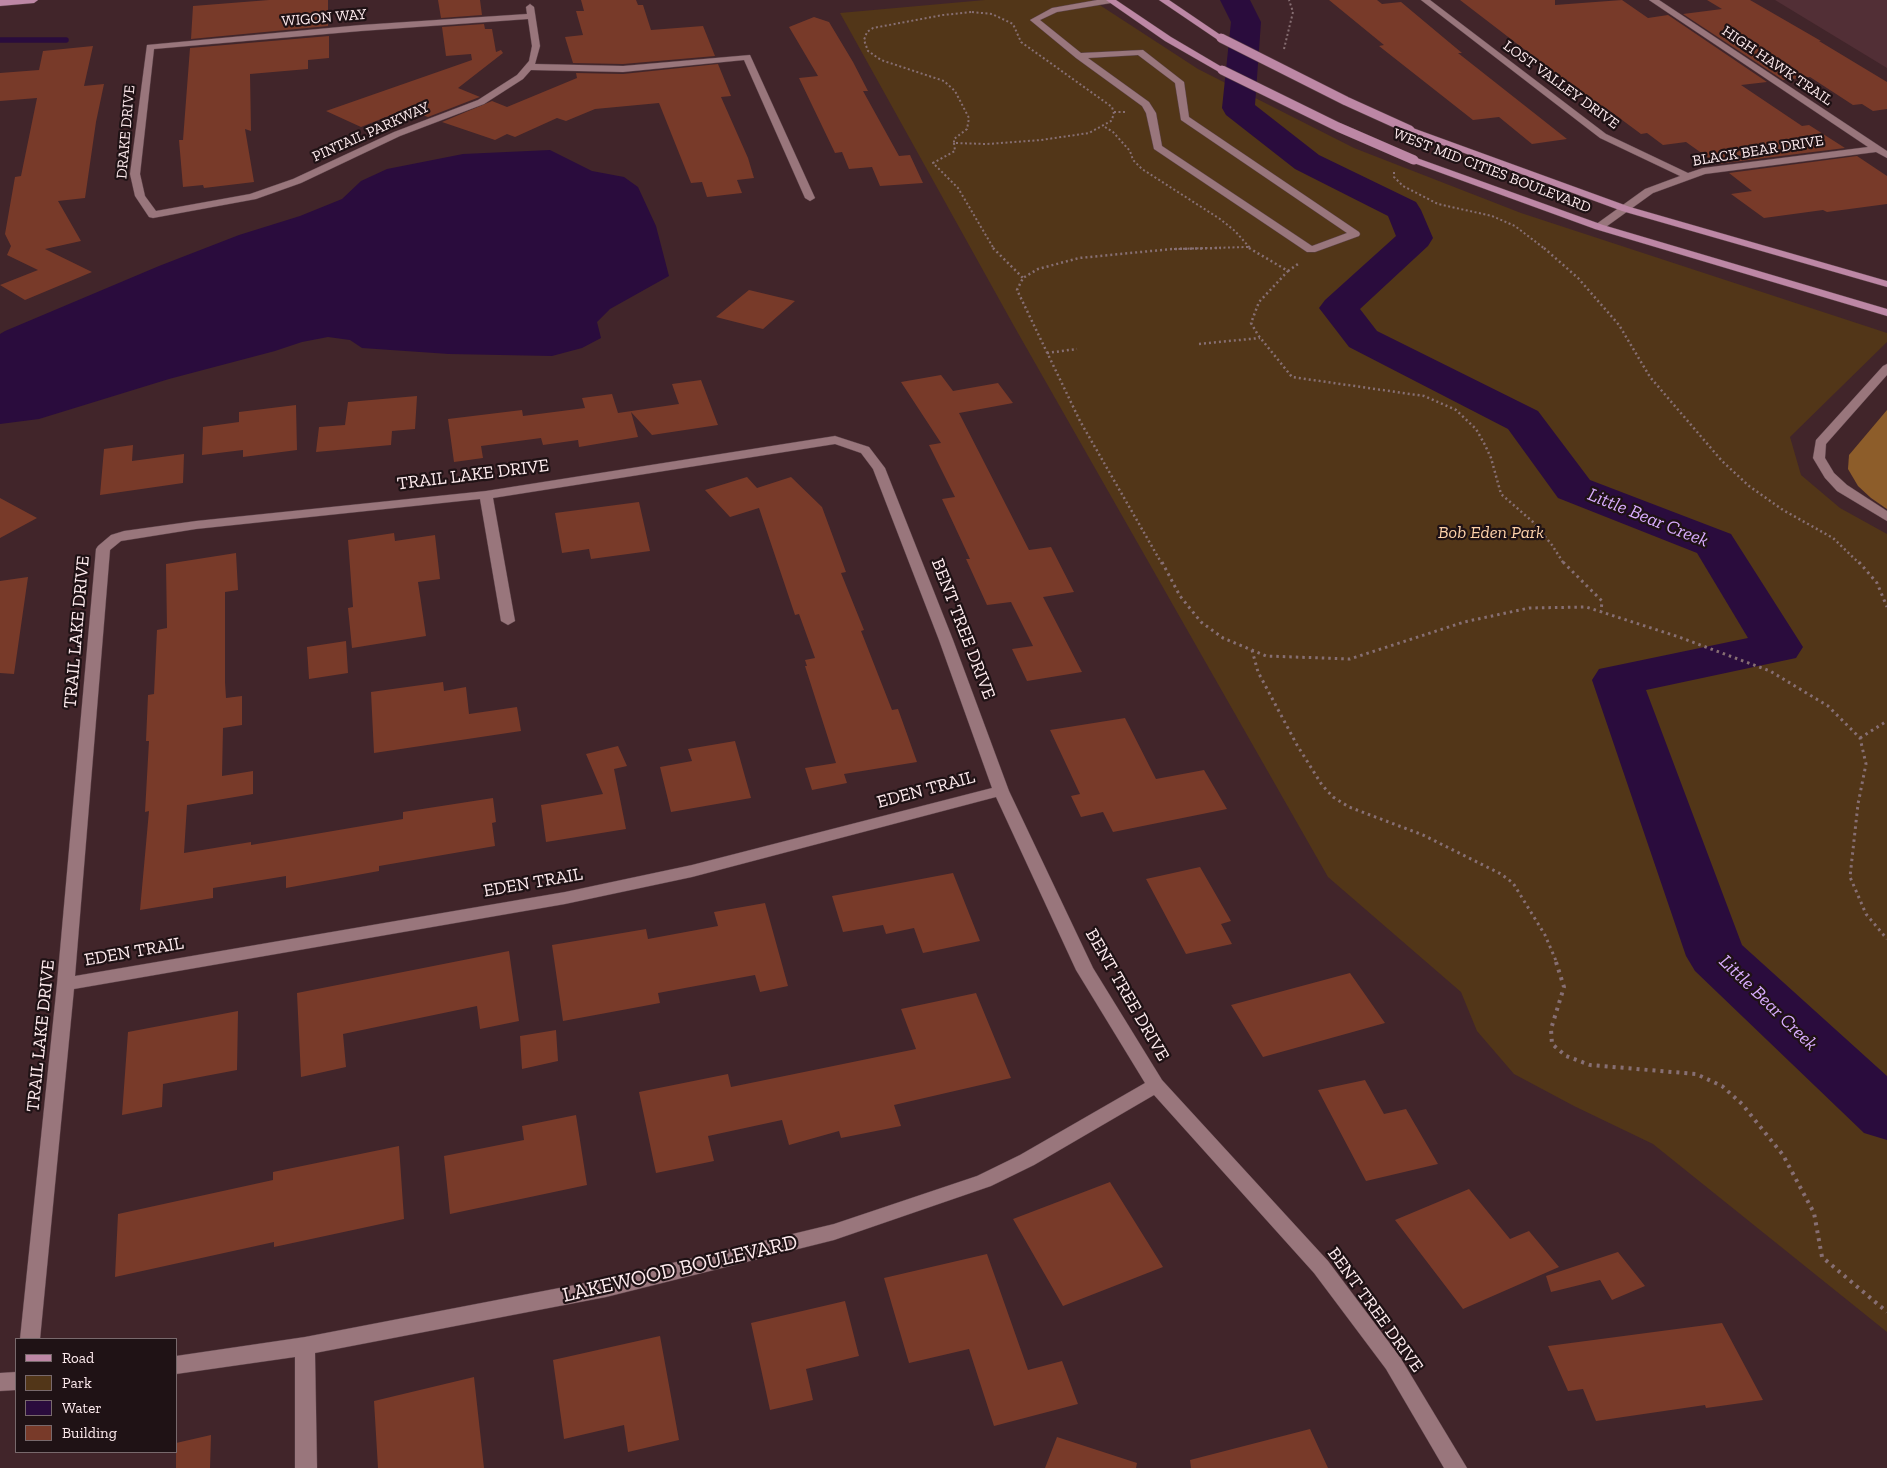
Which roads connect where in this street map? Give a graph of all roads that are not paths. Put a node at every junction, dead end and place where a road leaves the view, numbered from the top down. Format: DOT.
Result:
graph roads {
  1 [pos="34,0"];
  2 [pos="1111,0"];
  3 [pos="1164,0"];
  4 [pos="1425,0"];
  5 [pos="1653,0"];
  6 [pos="0,3"];
  7 [pos="519,3"];
  8 [pos="532,8"];
  9 [pos="150,47"];
  10 [pos="1079,56"];
  11 [pos="530,67"];
  12 [pos="1876,149"];
  13 [pos="1887,155"];
  14 [pos="1689,177"];
  15 [pos="810,198"];
  16 [pos="1626,209"];
  17 [pos="153,215"];
  18 [pos="1599,227"];
  19 [pos="1887,284"];
  20 [pos="1887,313"];
  21 [pos="1887,368"];
  22 [pos="835,440"];
  23 [pos="486,495"];
  24 [pos="1887,517"];
  25 [pos="508,621"];
  26 [pos="1001,791"];
  27 [pos="66,984"];
  28 [pos="1156,1085"];
  29 [pos="30,1338"];
  30 [pos="305,1346"];
  31 [pos="178,1365"];
  32 [pos="15,1381"];
  33 [pos="0,1382"];
  34 [pos="306,1468"];
  35 [pos="1456,1468"];
  1 -- 6 [label="main road"];
  2 -- 10 [label="street"];
  2 -- 18 [label="main road, WEST MID CITIES BOULEVARD, bridge"];
  3 -- 16 [label="main road, WEST MID CITIES BOULEVARD, bridge"];
  4 -- 14 [label="street, LOST VALLEY DRIVE"];
  5 -- 12 [label="street, HIGH HAWK TRAIL"];
  7 -- 8 [label="street"];
  8 -- 9 [label="street, WIGON WAY"];
  8 -- 11 [label="street"];
  9 -- 17 [label="street, DRAKE DRIVE"];
  10 -- 10 [label="street"];
  11 -- 15 [label="street"];
  11 -- 17 [label="street, PINTAIL PARKWAY"];
  12 -- 13 [label="street, HIGH HAWK TRAIL"];
  12 -- 14 [label="street, BLACK BEAR DRIVE"];
  14 -- 16 [label="street, BLACK BEAR DRIVE"];
  16 -- 18 [label="street, BLACK BEAR DRIVE"];
  16 -- 19 [label="main road, WEST MID CITIES BOULEVARD"];
  18 -- 20 [label="main road, WEST MID CITIES BOULEVARD"];
  21 -- 24 [label="street"];
  22 -- 23 [label="street, TRAIL LAKE DRIVE"];
  22 -- 26 [label="street, BENT TREE DRIVE"];
  23 -- 25 [label="street"];
  23 -- 27 [label="street, TRAIL LAKE DRIVE"];
  26 -- 27 [label="street, EDEN TRAIL"];
  26 -- 28 [label="street, BENT TREE DRIVE"];
  27 -- 29 [label="street, TRAIL LAKE DRIVE"];
  28 -- 30 [label="street, LAKEWOOD BOULEVARD"];
  28 -- 35 [label="street, BENT TREE DRIVE"];
  30 -- 31 [label="street, LAKEWOOD BOULEVARD"];
  30 -- 34 [label="street"];
  32 -- 33 [label="street"];
}
